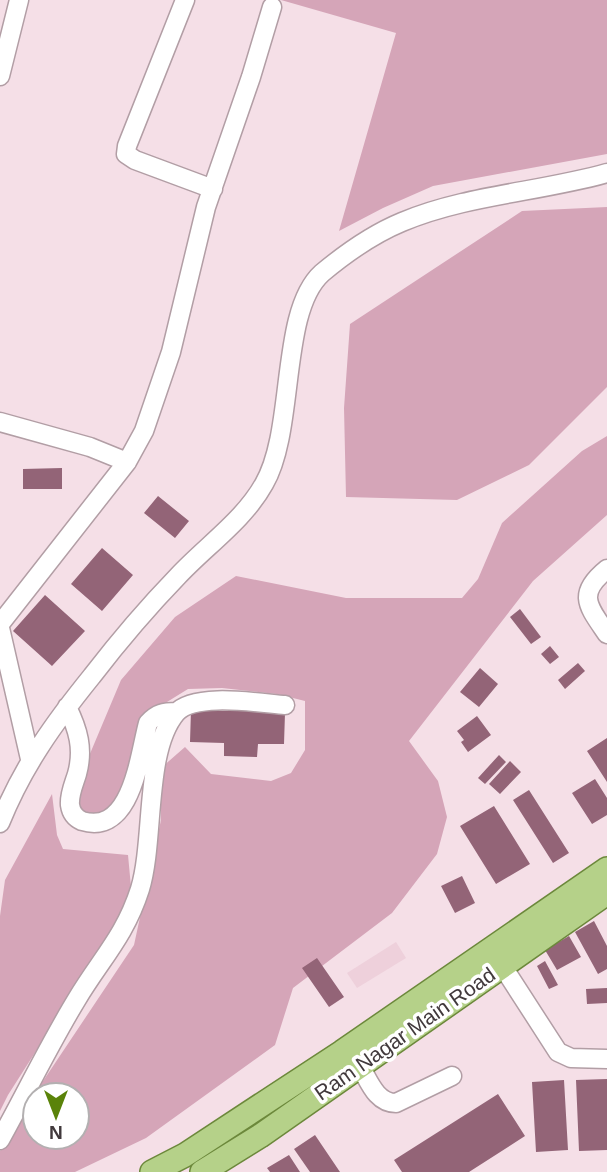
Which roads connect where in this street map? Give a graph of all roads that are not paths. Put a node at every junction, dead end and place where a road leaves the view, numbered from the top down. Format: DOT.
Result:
graph roads {
  1 [pos="185,0"];
  2 [pos="15,1"];
  3 [pos="272,7"];
  4 [pos="0,76"];
  5 [pos="607,173"];
  6 [pos="213,189"];
  7 [pos="0,422"];
  8 [pos="127,462"];
  9 [pos="607,569"];
  10 [pos="0,626"];
  11 [pos="607,634"];
  12 [pos="285,705"];
  13 [pos="67,707"];
  14 [pos="177,712"];
  15 [pos="30,759"];
  16 [pos="0,823"];
  17 [pos="607,869"];
  18 [pos="607,893"];
  19 [pos="497,957"];
  20 [pos="607,1059"];
  21 [pos="360,1066"];
  22 [pos="452,1076"];
  23 [pos="0,1140"];
  24 [pos="152,1172"];
  25 [pos="202,1172"];
  1 -- 6 [label="street"];
  2 -- 4 [label="street"];
  3 -- 6 [label="street"];
  5 -- 13 [label="street"];
  6 -- 8 [label="street"];
  7 -- 8 [label="street"];
  8 -- 10 [label="street"];
  9 -- 11 [label="street"];
  10 -- 15 [label="street"];
  12 -- 14 [label="street"];
  13 -- 14 [label="street"];
  13 -- 15 [label="street"];
  14 -- 23 [label="street"];
  15 -- 16 [label="street"];
  17 -- 19 [label="main road"];
  18 -- 19 [label="main road, Ram Nagar Main Road"];
  19 -- 20 [label="street"];
  19 -- 21 [label="main road, Ram Nagar Main Road"];
  19 -- 24 [label="main road"];
  21 -- 22 [label="street"];
  21 -- 25 [label="main road, Ram Nagar Main Road"];
}
